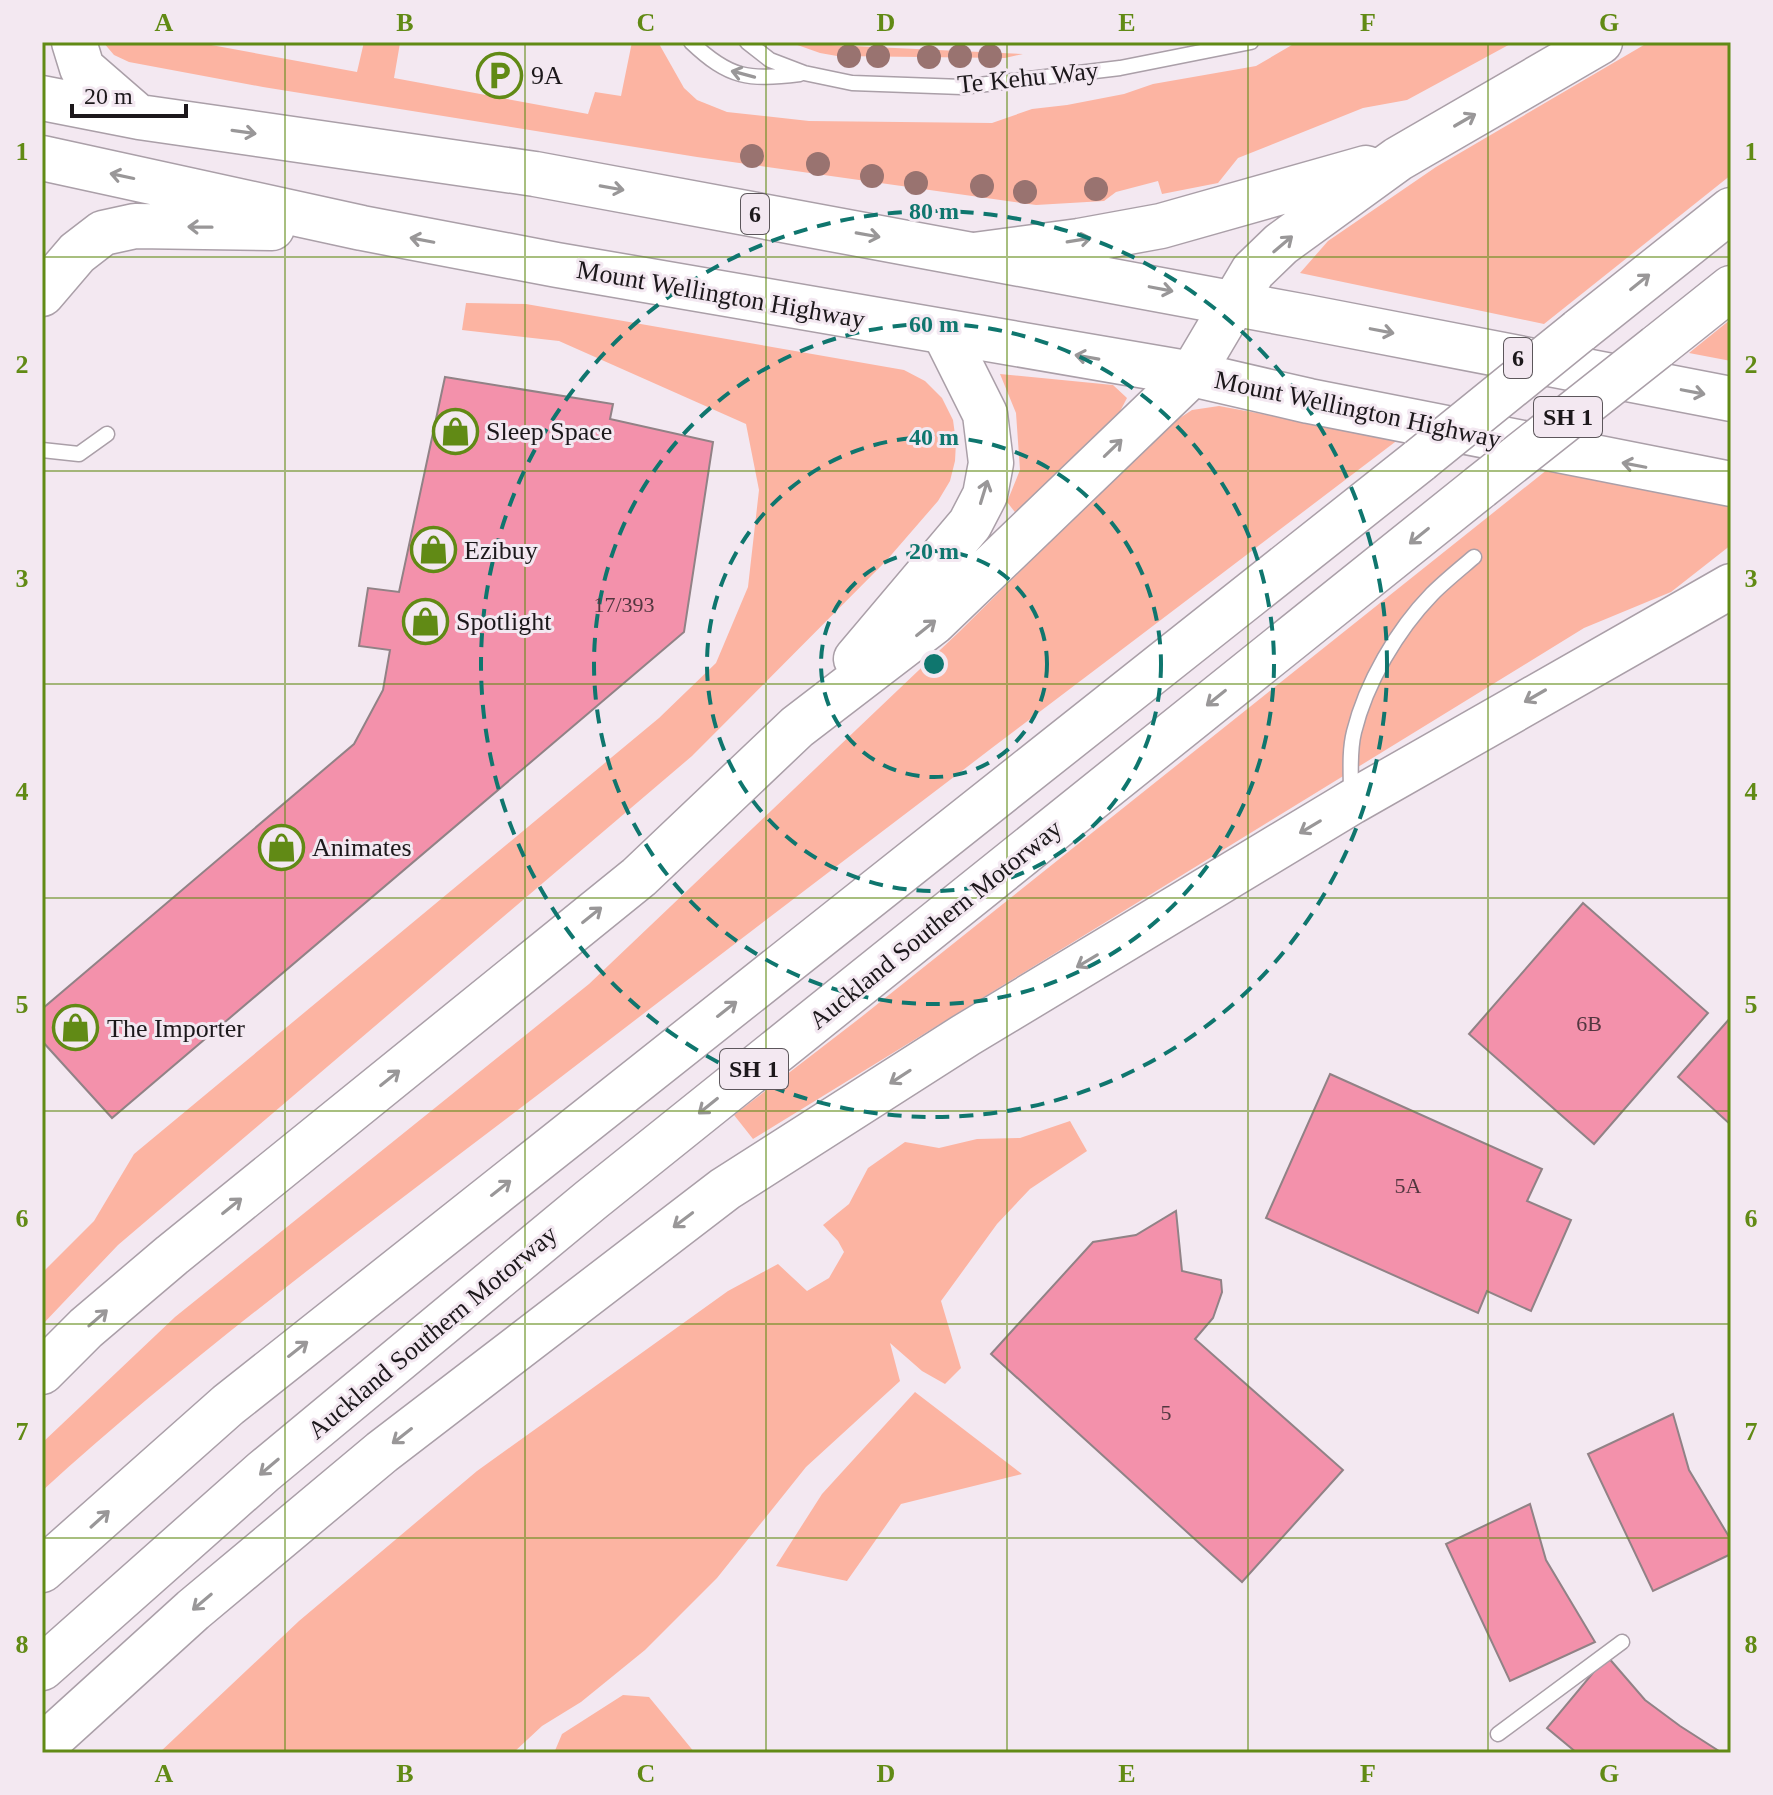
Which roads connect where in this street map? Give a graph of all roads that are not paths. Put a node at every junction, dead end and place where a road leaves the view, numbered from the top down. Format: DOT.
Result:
graph roads {
  1 [pos="74,42"];
  2 [pos="691,42"];
  3 [pos="747,42"];
  4 [pos="1251,42"];
  5 [pos="1600,42"];
  6 [pos="804,73"];
  7 [pos="42,98"];
  8 [pos="139,117"];
  9 [pos="42,158"];
  10 [pos="1398,159"];
  11 [pos="1731,210"];
  12 [pos="362,228"];
  13 [pos="974,255"];
  14 [pos="1731,288"];
  15 [pos="42,294"];
  16 [pos="1235,304"];
  17 [pos="944,332"];
  18 [pos="1192,374"];
  19 [pos="1731,399"];
  20 [pos="107,434"];
  21 [pos="42,450"];
  22 [pos="1731,484"];
  23 [pos="1474,557"];
  24 [pos="1731,586"];
  25 [pos="1731,618"];
  26 [pos="1602,657"];
  27 [pos="797,727"];
  28 [pos="1352,802"];
  29 [pos="42,1372"];
  30 [pos="42,1570"];
  31 [pos="1622,1642"];
  32 [pos="42,1668"];
  33 [pos="1498,1734"];
  34 [pos="42,1747"];
  1 -- 8 [label="main road"];
  6 -- 2 [label="lane, Te Kehu Way, one-way"];
  3 -- 6 [label="lane, Te Kehu Way"];
  4 -- 6 [label="lane, Te Kehu Way"];
  10 -- 5 [label="main road, one-way"];
  7 -- 8 [label="main road, 6"];
  8 -- 13 [label="main road, 6, one-way"];
  12 -- 9 [label="main road, Mount Wellington Highway, one-way"];
  13 -- 10 [label="main road, one-way"];
  16 -- 10 [label="main road, one-way"];
  30 -- 11 [label="main road, SH 1, one-way, bridge"];
  12 -- 15 [label="main road, one-way"];
  17 -- 12 [label="main road, Mount Wellington Highway, one-way"];
  13 -- 16 [label="main road, 6, one-way"];
  14 -- 32 [label="main road, Auckland Southern Motorway / SH 1, one-way, bridge"];
  16 -- 18 [label="main road"];
  16 -- 19 [label="main road, 6, one-way"];
  18 -- 17 [label="main road, Mount Wellington Highway, one-way"];
  27 -- 17 [label="main road, one-way"];
  22 -- 18 [label="main road, Mount Wellington Highway, one-way"];
  27 -- 18 [label="main road, one-way"];
  20 -- 21 [label="lane"];
  23 -- 28 [label="lane"];
  24 -- 26 [label="main road"];
  25 -- 26 [label="main road"];
  26 -- 28 [label="main road, one-way"];
  29 -- 27 [label="main road, one-way"];
  28 -- 34 [label="main road, one-way"];
  31 -- 33 [label="lane"];
}
